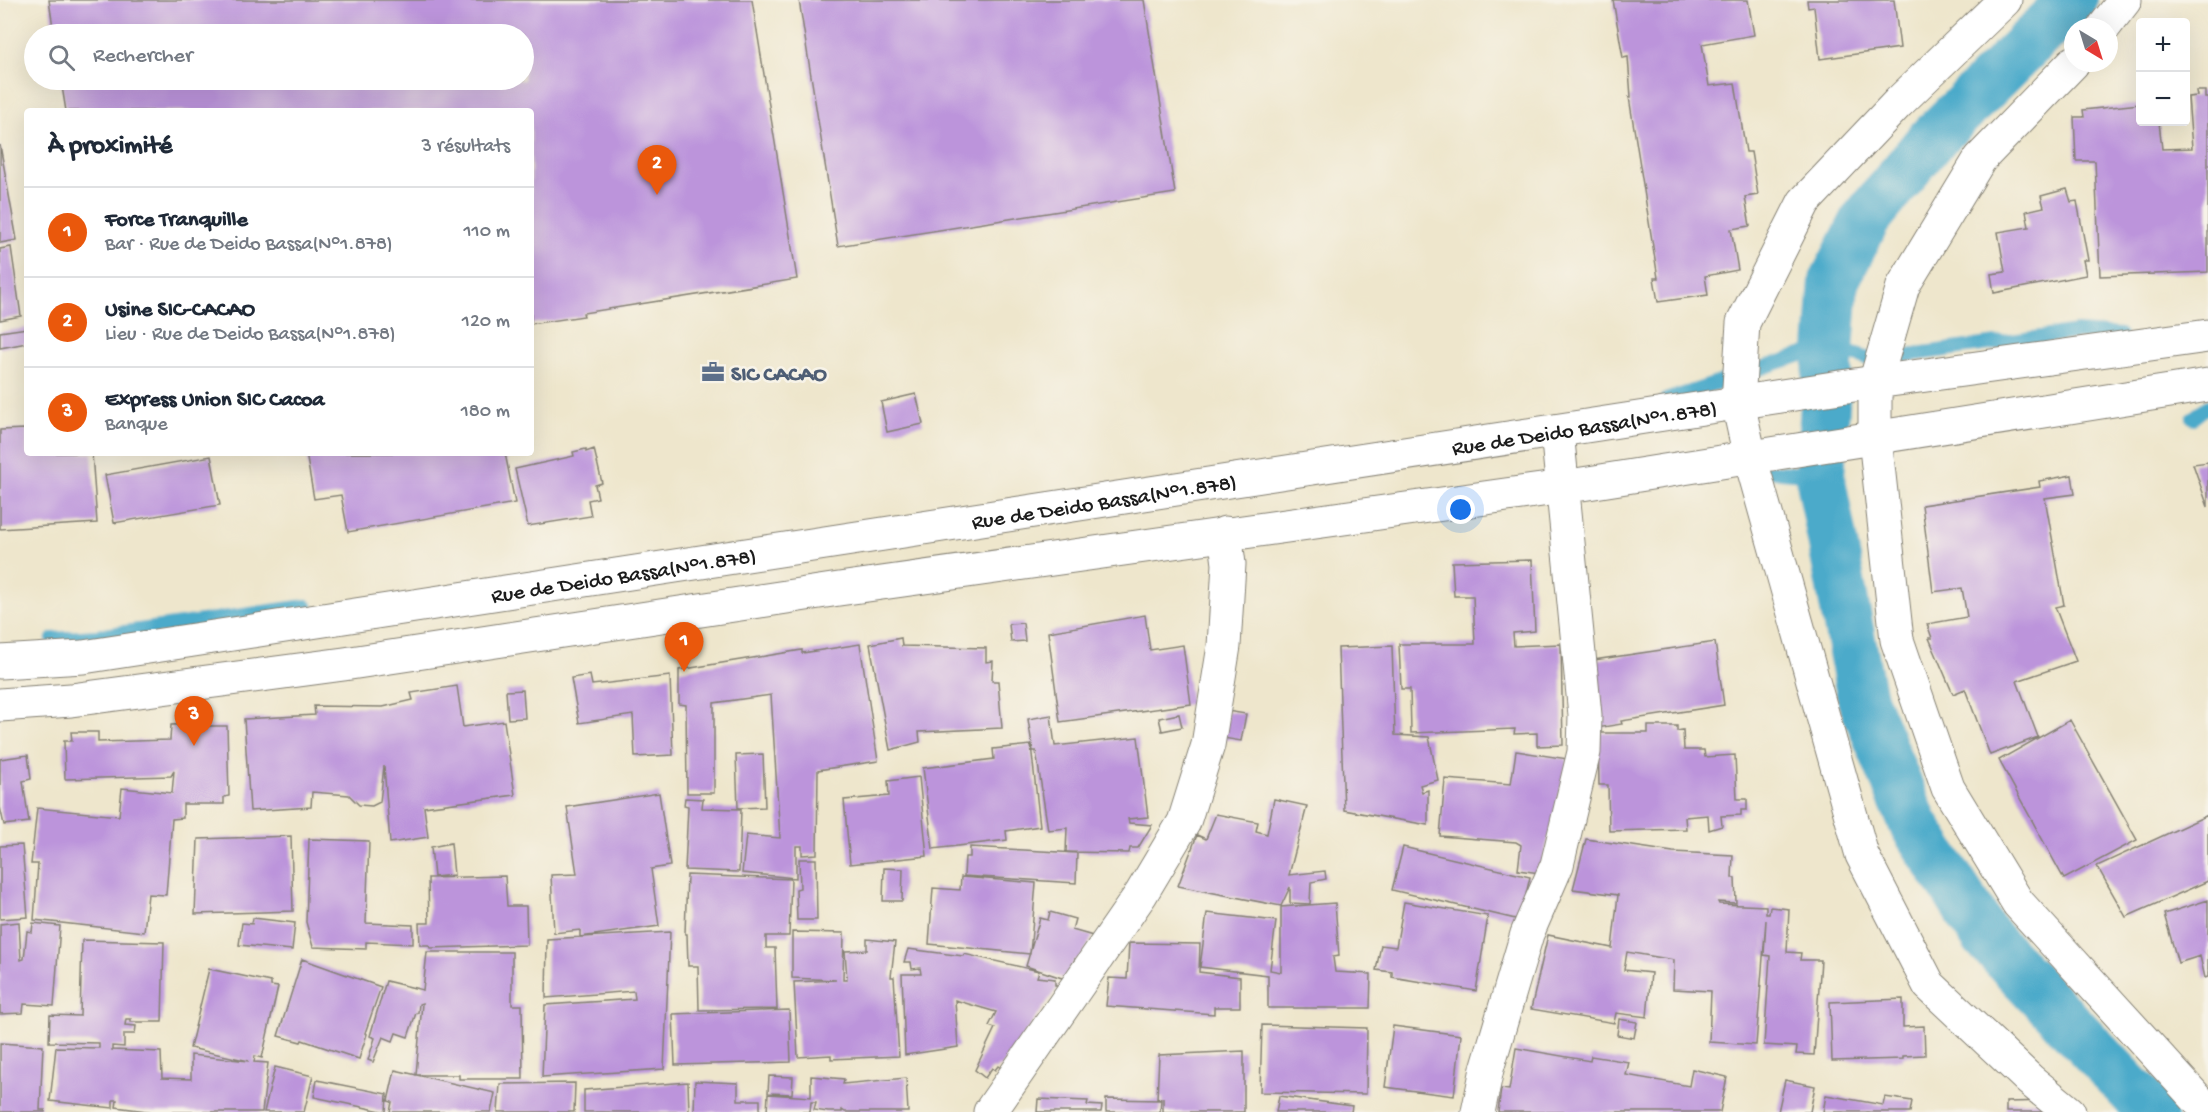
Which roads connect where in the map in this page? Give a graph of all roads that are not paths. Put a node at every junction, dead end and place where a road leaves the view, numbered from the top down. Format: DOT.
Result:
graph roads {
  1 [pos="2005,0"];
  2 [pos="2125,0"];
  3 [pos="2111,18"];
  4 [pos="2064,72"];
  5 [pos="2208,336"];
  6 [pos="2144,345"];
  7 [pos="1875,382"];
  8 [pos="2208,385"];
  9 [pos="2154,394"];
  10 [pos="1738,403"];
  11 [pos="1557,431"];
  12 [pos="1864,440"];
  13 [pos="1750,457"];
  14 [pos="1563,487"];
  15 [pos="1226,533"];
  16 [pos="0,662"];
  17 [pos="0,705"];
  18 [pos="2208,1111"];
  19 [pos="990,1112"];
  20 [pos="1478,1112"];
  21 [pos="2069,1112"];
  1 -- 10 [label="main road"];
  2 -- 3 [label="main road"];
  4 -- 7 [label="main road"];
  5 -- 6 [label="main road, Rue de Deido Bassa(N°1.878)"];
  6 -- 7 [label="main road, Rue de Deido Bassa(N°1.878)"];
  6 -- 9 [label="main road"];
  7 -- 10 [label="main road, Rue de Deido Bassa(N°1.878)"];
  7 -- 12 [label="main road"];
  8 -- 9 [label="main road"];
  9 -- 12 [label="main road"];
  10 -- 11 [label="main road, Rue de Deido Bassa(N°1.878)"];
  10 -- 13 [label="main road"];
  11 -- 14 [label="main road"];
  11 -- 16 [label="main road, Rue de Deido Bassa(N°1.878)"];
  12 -- 13 [label="main road"];
  12 -- 18 [label="main road"];
  13 -- 14 [label="main road"];
  13 -- 21 [label="main road"];
  14 -- 15 [label="main road"];
  14 -- 20 [label="main road"];
  15 -- 17 [label="main road"];
  15 -- 19 [label="main road"];
}
